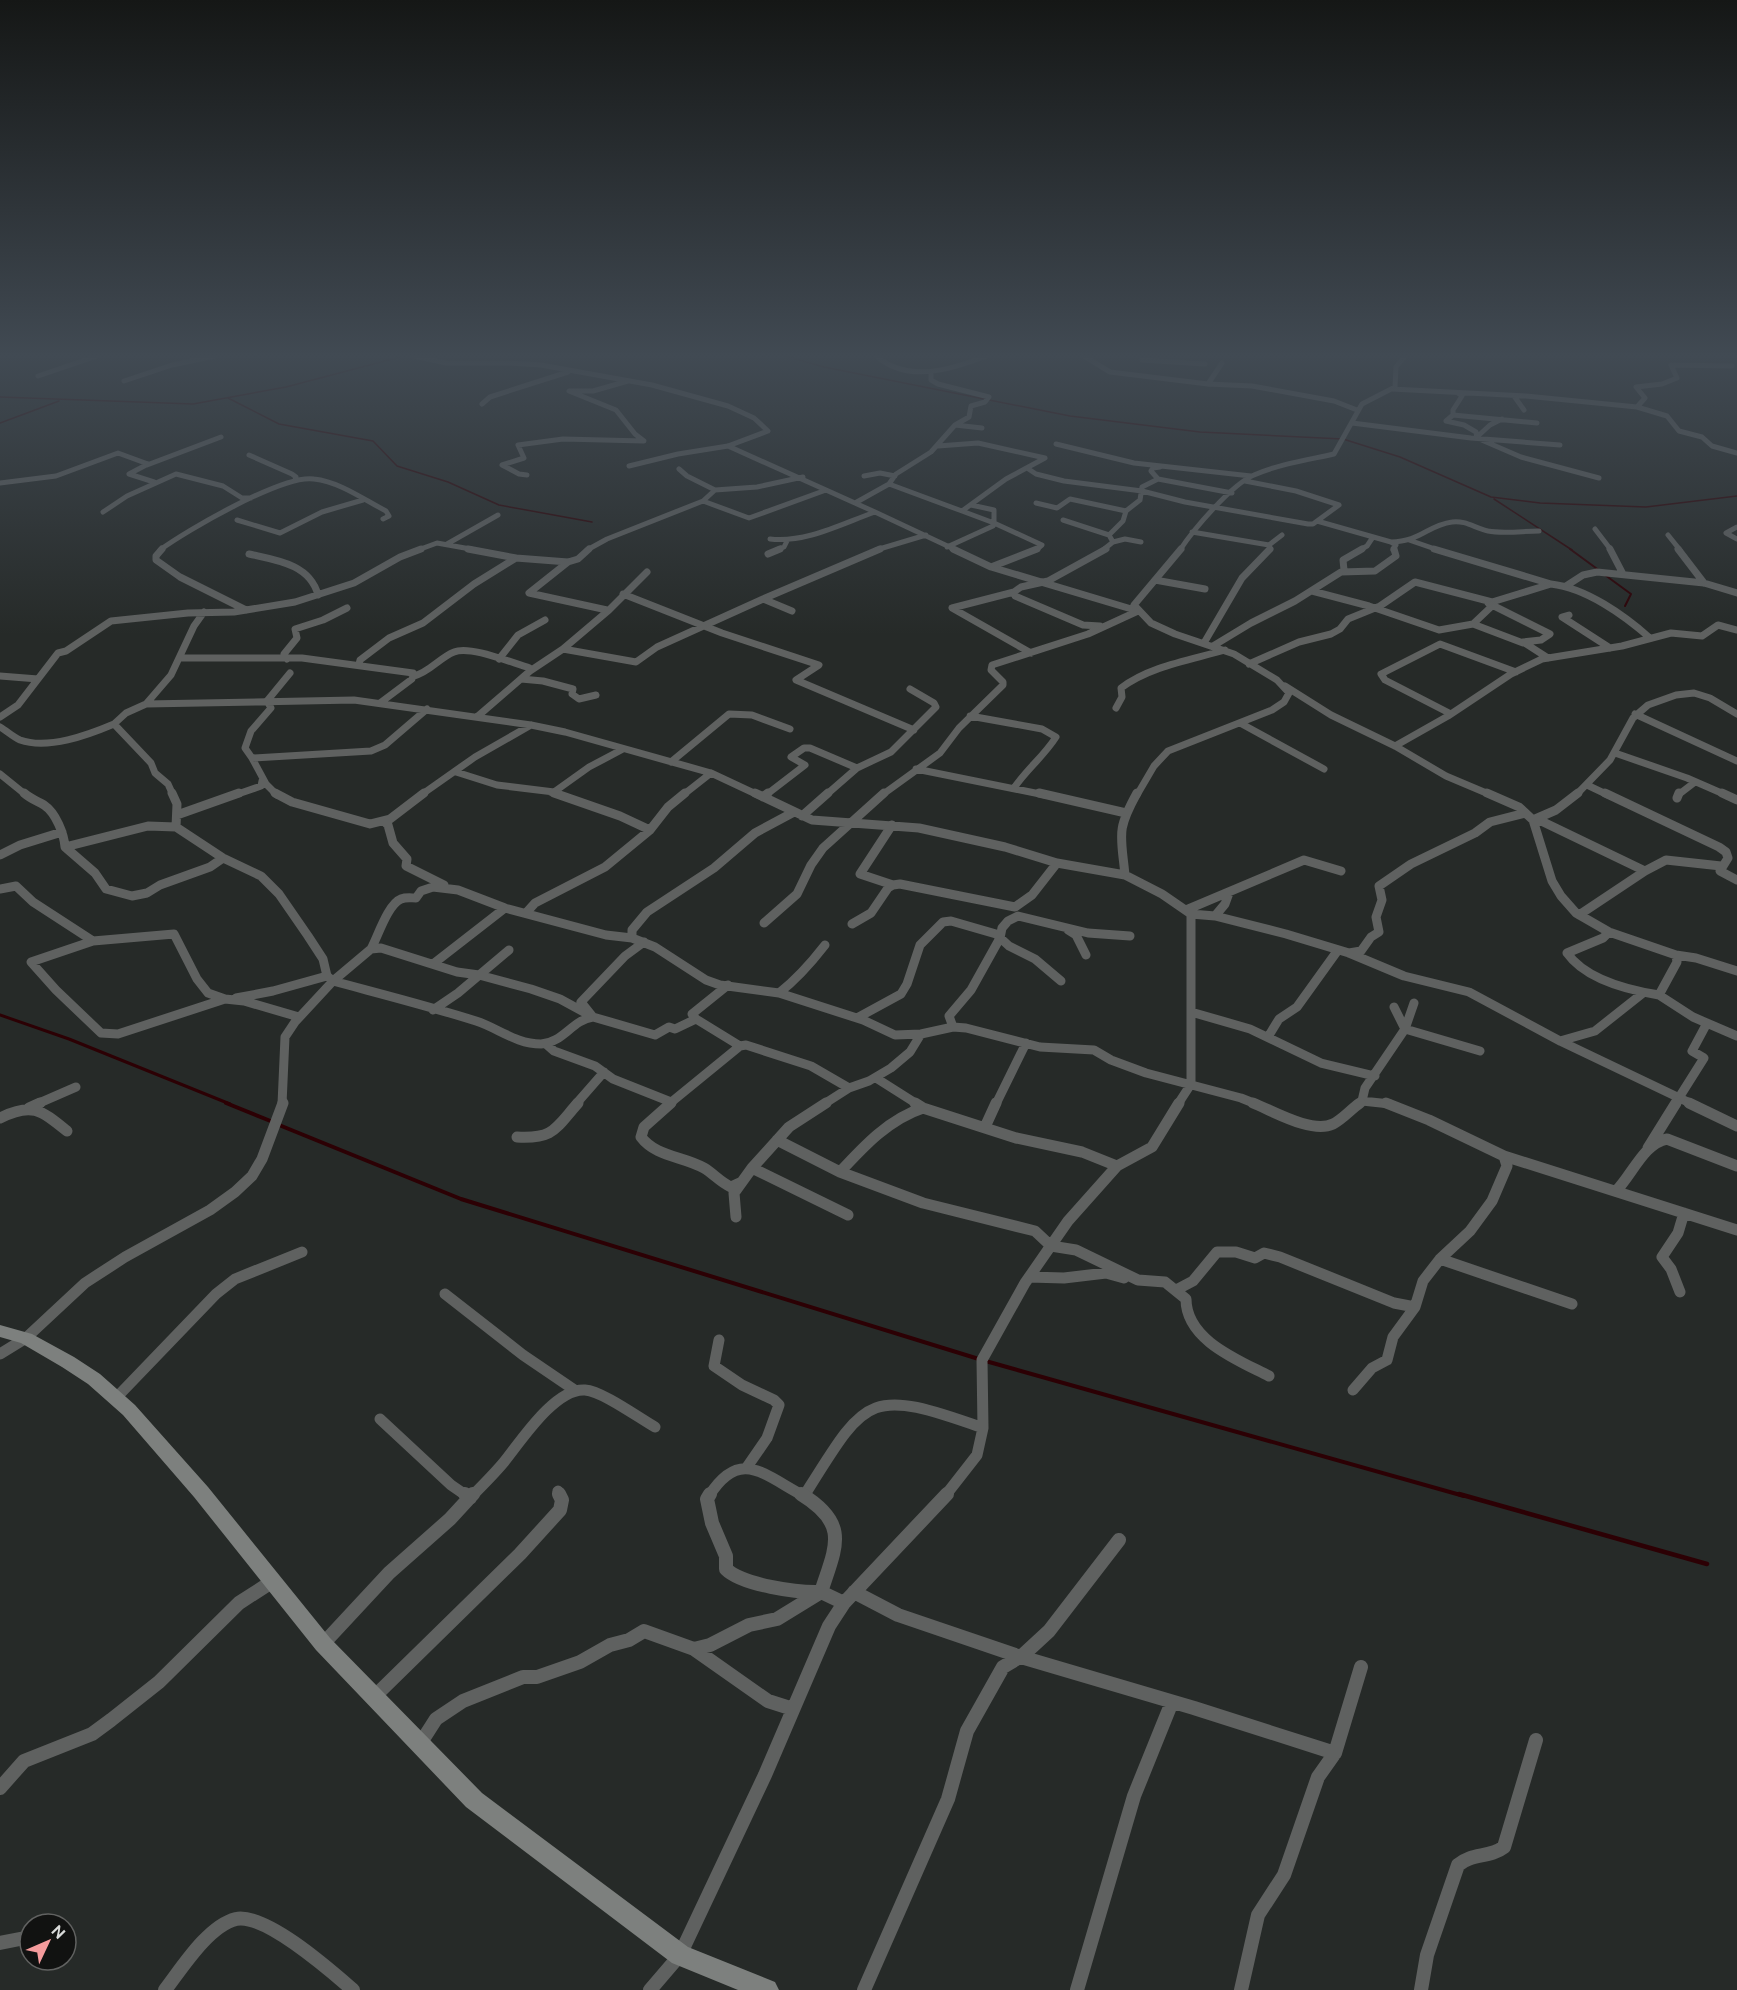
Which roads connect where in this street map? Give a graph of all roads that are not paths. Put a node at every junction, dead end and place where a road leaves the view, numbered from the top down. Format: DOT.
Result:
graph roads {
  1 [pos="190,449"];
  2 [pos="520,449"];
  3 [pos="710,449"];
  4 [pos="735,449"];
  5 [pos="934,449"];
  6 [pos="1003,449"];
  7 [pos="1075,449"];
  8 [pos="1337,449"];
  9 [pos="1497,449"];
  10 [pos="1722,449"];
  11 [pos="1737,453"];
  12 [pos="249,454"];
  13 [pos="147,465"];
  14 [pos="629,466"];
  15 [pos="1166,466"];
  16 [pos="1027,468"];
  17 [pos="679,469"];
  18 [pos="526,475"];
  19 [pos="864,476"];
  20 [pos="895,476"];
  21 [pos="803,477"];
  22 [pos="1599,478"];
  23 [pos="1158,479"];
  24 [pos="1248,479"];
  25 [pos="295,480"];
  26 [pos="154,482"];
  27 [pos="0,483"];
  28 [pos="889,484"];
  29 [pos="716,490"];
  30 [pos="826,490"];
  31 [pos="1143,492"];
  32 [pos="1232,493"];
  33 [pos="251,498"];
  34 [pos="363,500"];
  35 [pos="703,501"];
  36 [pos="1036,502"];
  37 [pos="855,503"];
  38 [pos="971,505"];
  39 [pos="1217,506"];
  40 [pos="963,511"];
  41 [pos="1126,511"];
  42 [pos="103,512"];
  43 [pos="875,512"];
  44 [pos="498,515"];
  45 [pos="383,519"];
  46 [pos="237,520"];
  47 [pos="1063,520"];
  48 [pos="1317,521"];
  49 [pos="994,523"];
  50 [pos="1737,527"];
  51 [pos="1595,529"];
  52 [pos="1539,531"];
  53 [pos="1192,532"];
  54 [pos="926,535"];
  55 [pos="1108,535"];
  56 [pos="1282,535"];
  57 [pos="1668,535"];
  58 [pos="1373,537"];
  59 [pos="770,539"];
  60 [pos="1737,539"];
  61 [pos="1409,540"];
  62 [pos="787,541"];
  63 [pos="1113,542"];
  64 [pos="1141,542"];
  65 [pos="1391,542"];
  66 [pos="447,544"];
  67 [pos="1269,545"];
  68 [pos="947,547"];
  69 [pos="249,554"];
  70 [pos="768,554"];
  71 [pos="516,558"];
  72 [pos="568,562"];
  73 [pos="991,567"];
  74 [pos="1344,570"];
  75 [pos="647,572"];
  76 [pos="1623,574"];
  77 [pos="1155,580"];
  78 [pos="1036,582"];
  79 [pos="1704,583"];
  80 [pos="1551,584"];
  81 [pos="1566,586"];
  82 [pos="1737,586"];
  83 [pos="1205,589"];
  84 [pos="1312,591"];
  85 [pos="1014,592"];
  86 [pos="1737,593"];
  87 [pos="623,594"];
  88 [pos="318,595"];
  89 [pos="763,599"];
  90 [pos="1489,604"];
  91 [pos="347,608"];
  92 [pos="1374,609"];
  93 [pos="246,610"];
  94 [pos="607,610"];
  95 [pos="792,610"];
  96 [pos="1138,611"];
  97 [pos="204,612"];
  98 [pos="1569,615"];
  99 [pos="545,620"];
  100 [pos="1473,624"];
  101 [pos="704,625"];
  102 [pos="1106,626"];
  103 [pos="1737,630"];
  104 [pos="1650,638"];
  105 [pos="1523,643"];
  106 [pos="1208,645"];
  107 [pos="1610,648"];
  108 [pos="563,649"];
  109 [pos="1225,650"];
  110 [pos="1030,653"];
  111 [pos="181,658"];
  112 [pos="1548,658"];
  113 [pos="287,659"];
  114 [pos="499,659"];
  115 [pos="359,664"];
  116 [pos="1249,664"];
  117 [pos="530,671"];
  118 [pos="290,672"];
  119 [pos="1516,672"];
  120 [pos="0,676"];
  121 [pos="414,676"];
  122 [pos="38,679"];
  123 [pos="521,679"];
  124 [pos="1285,685"];
  125 [pos="910,689"];
  126 [pos="596,695"];
  127 [pos="267,701"];
  128 [pos="1311,702"];
  129 [pos="380,703"];
  130 [pos="146,704"];
  131 [pos="1284,704"];
  132 [pos="1116,708"];
  133 [pos="427,710"];
  134 [pos="1451,714"];
  135 [pos="1635,714"];
  136 [pos="1737,714"];
  137 [pos="478,716"];
  138 [pos="970,716"];
  139 [pos="0,717"];
  140 [pos="1240,723"];
  141 [pos="114,724"];
  142 [pos="531,725"];
  143 [pos="0,727"];
  144 [pos="790,729"];
  145 [pos="914,730"];
  146 [pos="1395,746"];
  147 [pos="623,749"];
  148 [pos="1615,753"];
  149 [pos="252,758"];
  150 [pos="1737,760"];
  151 [pos="671,762"];
  152 [pos="857,768"];
  153 [pos="916,769"];
  154 [pos="1324,769"];
  155 [pos="456,772"];
  156 [pos="711,773"];
  157 [pos="0,774"];
  158 [pos="262,781"];
  159 [pos="1695,782"];
  160 [pos="1587,785"];
  161 [pos="1014,788"];
  162 [pos="550,792"];
  163 [pos="763,797"];
  164 [pos="1677,798"];
  165 [pos="1737,800"];
  166 [pos="1126,813"];
  167 [pos="1525,813"];
  168 [pos="798,814"];
  169 [pos="177,815"];
  170 [pos="1535,820"];
  171 [pos="384,821"];
  172 [pos="849,823"];
  173 [pos="892,825"];
  174 [pos="176,827"];
  175 [pos="650,830"];
  176 [pos="62,832"];
  177 [pos="65,847"];
  178 [pos="0,855"];
  179 [pos="223,858"];
  180 [pos="1056,862"];
  181 [pos="1720,866"];
  182 [pos="1341,871"];
  183 [pos="1645,871"];
  184 [pos="1125,875"];
  185 [pos="1737,880"];
  186 [pos="893,885"];
  187 [pos="0,889"];
  188 [pos="458,890"];
  189 [pos="1230,893"];
  190 [pos="1015,907"];
  191 [pos="505,908"];
  192 [pos="1188,912"];
  193 [pos="526,913"];
  194 [pos="1579,915"];
  195 [pos="1018,916"];
  196 [pos="1215,916"];
  197 [pos="764,923"];
  198 [pos="852,924"];
  199 [pos="1063,928"];
  200 [pos="1609,932"];
  201 [pos="1130,936"];
  202 [pos="632,938"];
  203 [pos="1000,938"];
  204 [pos="93,941"];
  205 [pos="644,942"];
  206 [pos="825,945"];
  207 [pos="371,950"];
  208 [pos="509,950"];
  209 [pos="1338,950"];
  210 [pos="1348,953"];
  211 [pos="1086,955"];
  212 [pos="1676,955"];
  213 [pos="433,964"];
  214 [pos="1737,971"];
  215 [pos="479,975"];
  216 [pos="330,979"];
  217 [pos="1061,981"];
  218 [pos="728,985"];
  219 [pos="779,993"];
  220 [pos="1643,993"];
  221 [pos="1659,995"];
  222 [pos="227,999"];
  223 [pos="1414,1003"];
  224 [pos="1394,1007"];
  225 [pos="433,1010"];
  226 [pos="1191,1012"];
  227 [pos="299,1017"];
  228 [pos="593,1017"];
  229 [pos="857,1018"];
  230 [pos="696,1019"];
  231 [pos="1707,1023"];
  232 [pos="953,1027"];
  233 [pos="1406,1029"];
  234 [pos="921,1034"];
  235 [pos="1268,1036"];
  236 [pos="1737,1036"];
  237 [pos="1560,1041"];
  238 [pos="1026,1043"];
  239 [pos="546,1044"];
  240 [pos="740,1046"];
  241 [pos="1480,1051"];
  242 [pos="604,1072"];
  243 [pos="1375,1076"];
  244 [pos="876,1078"];
  245 [pos="1191,1084"];
  246 [pos="76,1087"];
  247 [pos="849,1088"];
  248 [pos="1679,1098"];
  249 [pos="1362,1101"];
  250 [pos="671,1102"];
  251 [pos="29,1108"];
  252 [pos="923,1108"];
  253 [pos="0,1118"];
  254 [pos="1737,1126"];
  255 [pos="985,1127"];
  256 [pos="67,1131"];
  257 [pos="517,1137"];
  258 [pos="777,1140"];
  259 [pos="1648,1148"];
  260 [pos="1504,1156"];
  261 [pos="1117,1166"];
  262 [pos="1737,1166"];
  263 [pos="752,1168"];
  264 [pos="840,1172"];
  265 [pos="742,1182"];
  266 [pos="1616,1191"];
  267 [pos="1684,1213"];
  268 [pos="848,1215"];
  269 [pos="736,1216"];
  270 [pos="1737,1230"];
  271 [pos="1051,1246"];
  272 [pos="302,1252"];
  273 [pos="1440,1259"];
  274 [pos="1130,1276"];
  275 [pos="1029,1277"];
  276 [pos="1176,1290"];
  277 [pos="1680,1292"];
  278 [pos="445,1294"];
  279 [pos="1572,1304"];
  280 [pos="1415,1307"];
  281 [pos="0,1331"];
  282 [pos="26,1338"];
  283 [pos="719,1340"];
  284 [pos="0,1354"];
  285 [pos="1269,1376"];
  286 [pos="576,1390"];
  287 [pos="1353,1390"];
  288 [pos="116,1398"];
  289 [pos="380,1419"];
  290 [pos="655,1427"];
  291 [pos="983,1428"];
  292 [pos="747,1467"];
  293 [pos="558,1491"];
  294 [pos="804,1496"];
  295 [pos="470,1498"];
  296 [pos="1119,1540"];
  297 [pos="273,1581"];
  298 [pos="821,1592"];
  299 [pos="854,1592"];
  300 [pos="844,1603"];
  301 [pos="323,1644"];
  302 [pos="694,1649"];
  303 [pos="1021,1657"];
  304 [pos="1360,1667"];
  305 [pos="374,1697"];
  306 [pos="1172,1702"];
  307 [pos="793,1709"];
  308 [pos="1536,1740"];
  309 [pos="420,1744"];
  310 [pos="1335,1754"];
  311 [pos="0,1788"];
  312 [pos="18,1939"];
  313 [pos="0,1943"];
  314 [pos="680,1955"];
  315 [pos="165,1990"];
  316 [pos="353,1990"];
  317 [pos="650,1990"];
  318 [pos="767,1990"];
  319 [pos="864,1990"];
  320 [pos="1077,1990"];
  321 [pos="1241,1990"];
  322 [pos="1421,1990"];
  1 -- 13 [label="street"];
  2 -- 18 [label="street"];
  3 -- 14 [label="street"];
  4 -- 21 [label="street"];
  5 -- 20 [label="street"];
  6 -- 16 [label="street"];
  7 -- 15 [label="street"];
  8 -- 24 [label="street"];
  9 -- 22 [label="street"];
  10 -- 11 [label="street"];
  12 -- 25 [label="street"];
  13 -- 26 [label="street"];
  13 -- 27 [label="street"];
  15 -- 23 [label="street"];
  15 -- 24 [label="street"];
  16 -- 31 [label="street"];
  16 -- 38 [label="street"];
  17 -- 29 [label="street"];
  19 -- 20 [label="street"];
  20 -- 28 [label="street"];
  21 -- 29 [label="street"];
  21 -- 30 [label="street"];
  23 -- 31 [label="street"];
  23 -- 32 [label="street"];
  24 -- 32 [label="street"];
  24 -- 48 [label="street"];
  25 -- 33 [label="street"];
  25 -- 34 [label="street"];
  26 -- 33 [label="street"];
  26 -- 42 [label="street"];
  28 -- 37 [label="street"];
  28 -- 40 [label="street"];
  29 -- 35 [label="street"];
  30 -- 35 [label="street"];
  30 -- 37 [label="street"];
  31 -- 39 [label="street"];
  31 -- 41 [label="street"];
  32 -- 39 [label="street"];
  33 -- 93 [label="street"];
  34 -- 45 [label="street"];
  34 -- 46 [label="street"];
  35 -- 72 [label="street"];
  36 -- 41 [label="street"];
  37 -- 43 [label="street"];
  38 -- 40 [label="street"];
  38 -- 49 [label="street"];
  39 -- 48 [label="street"];
  39 -- 53 [label="street"];
  40 -- 49 [label="street"];
  41 -- 55 [label="street"];
  43 -- 54 [label="street"];
  43 -- 62 [label="street"];
  44 -- 66 [label="street"];
  47 -- 55 [label="street"];
  48 -- 58 [label="street"];
  49 -- 68 [label="street"];
  49 -- 73 [label="street"];
  50 -- 60 [label="street"];
  51 -- 76 [label="street"];
  52 -- 61 [label="street"];
  53 -- 67 [label="street"];
  53 -- 77 [label="street"];
  54 -- 68 [label="street"];
  54 -- 89 [label="street"];
  55 -- 63 [label="street"];
  56 -- 67 [label="street"];
  57 -- 79 [label="street"];
  58 -- 65 [label="street"];
  58 -- 74 [label="street"];
  59 -- 62 [label="street"];
  61 -- 65 [label="street"];
  61 -- 80 [label="street"];
  62 -- 70 [label="street"];
  63 -- 64 [label="street"];
  63 -- 78 [label="street"];
  65 -- 74 [label="street"];
  66 -- 71 [label="street"];
  66 -- 88 [label="street"];
  67 -- 106 [label="street"];
  68 -- 73 [label="street"];
  69 -- 88 [label="street"];
  71 -- 72 [label="street"];
  71 -- 115 [label="street"];
  72 -- 94 [label="street"];
  73 -- 78 [label="street"];
  74 -- 84 [label="street"];
  75 -- 87 [label="street"];
  76 -- 79 [label="street"];
  76 -- 81 [label="street"];
  77 -- 83 [label="street"];
  77 -- 96 [label="street"];
  78 -- 85 [label="street"];
  78 -- 96 [label="street"];
  79 -- 86 [label="street"];
  80 -- 81 [label="street"];
  80 -- 90 [label="street"];
  81 -- 104 [label="street"];
  82 -- 86 [label="street"];
  84 -- 92 [label="street"];
  84 -- 106 [label="street"];
  85 -- 102 [label="street"];
  85 -- 110 [label="street"];
  87 -- 94 [label="street"];
  87 -- 101 [label="street"];
  88 -- 93 [label="street"];
  89 -- 95 [label="street"];
  89 -- 101 [label="street"];
  90 -- 92 [label="street"];
  90 -- 100 [label="street"];
  90 -- 105 [label="street"];
  91 -- 113 [label="street"];
  92 -- 100 [label="street"];
  92 -- 116 [label="street"];
  93 -- 97 [label="street"];
  94 -- 108 [label="street"];
  96 -- 102 [label="street"];
  96 -- 106 [label="street"];
  97 -- 111 [label="street"];
  97 -- 122 [label="street"];
  98 -- 107 [label="street"];
  99 -- 114 [label="street"];
  100 -- 105 [label="street"];
  101 -- 108 [label="street"];
  101 -- 145 [label="street"];
  102 -- 110 [label="street"];
  103 -- 104 [label="street"];
  104 -- 107 [label="street"];
  105 -- 112 [label="street"];
  106 -- 109 [label="street"];
  107 -- 112 [label="street"];
  108 -- 117 [label="street"];
  109 -- 116 [label="street"];
  109 -- 132 [label="street"];
  110 -- 138 [label="street"];
  111 -- 113 [label="street"];
  111 -- 130 [label="street"];
  112 -- 119 [label="street"];
  113 -- 115 [label="street"];
  114 -- 117 [label="street"];
  114 -- 121 [label="street"];
  115 -- 121 [label="street"];
  116 -- 124 [label="street"];
  117 -- 123 [label="street"];
  118 -- 127 [label="street"];
  119 -- 134 [label="street"];
  119 -- 134 [label="street"];
  120 -- 122 [label="street"];
  121 -- 129 [label="street"];
  122 -- 139 [label="street"];
  123 -- 126 [label="street"];
  123 -- 137 [label="street"];
  124 -- 128 [label="street"];
  124 -- 131 [label="street"];
  125 -- 145 [label="street"];
  127 -- 129 [label="street"];
  127 -- 130 [label="street"];
  127 -- 149 [label="street"];
  128 -- 131 [label="street"];
  128 -- 146 [label="street"];
  129 -- 133 [label="street"];
  130 -- 141 [label="street"];
  131 -- 140 [label="street"];
  133 -- 137 [label="street"];
  133 -- 149 [label="street"];
  134 -- 146 [label="street"];
  135 -- 136 [label="street"];
  135 -- 148 [label="street"];
  135 -- 150 [label="street"];
  137 -- 142 [label="street"];
  138 -- 153 [label="street"];
  138 -- 161 [label="street"];
  140 -- 154 [label="street"];
  140 -- 166 [label="street"];
  141 -- 143 [label="street"];
  141 -- 169 [label="street"];
  142 -- 147 [label="street"];
  142 -- 155 [label="street"];
  144 -- 151 [label="street"];
  145 -- 152 [label="street"];
  146 -- 167 [label="street"];
  147 -- 151 [label="street"];
  147 -- 162 [label="street"];
  148 -- 159 [label="street"];
  148 -- 160 [label="street"];
  149 -- 158 [label="street"];
  151 -- 156 [label="street"];
  152 -- 163 [label="street"];
  152 -- 168 [label="street"];
  153 -- 161 [label="street"];
  153 -- 172 [label="street"];
  155 -- 162 [label="street"];
  155 -- 171 [label="street"];
  156 -- 163 [label="street"];
  156 -- 175 [label="street"];
  157 -- 176 [label="street"];
  158 -- 169 [label="street"];
  158 -- 171 [label="street"];
  159 -- 164 [label="street"];
  159 -- 165 [label="street"];
  160 -- 170 [label="street"];
  160 -- 181 [label="street"];
  161 -- 166 [label="street"];
  162 -- 175 [label="street"];
  163 -- 168 [label="street"];
  166 -- 184 [label="street"];
  167 -- 170 [label="street"];
  167 -- 210 [label="street"];
  168 -- 172 [label="street"];
  168 -- 202 [label="street"];
  169 -- 174 [label="street"];
  170 -- 183 [label="street"];
  170 -- 194 [label="street"];
  171 -- 188 [label="street"];
  172 -- 173 [label="street"];
  172 -- 197 [label="street"];
  173 -- 180 [label="street"];
  173 -- 186 [label="street"];
  174 -- 177 [label="street"];
  174 -- 179 [label="street"];
  175 -- 193 [label="street"];
  176 -- 177 [label="street"];
  176 -- 178 [label="street"];
  177 -- 179 [label="street"];
  179 -- 216 [label="street"];
  180 -- 184 [label="street"];
  180 -- 190 [label="street"];
  181 -- 183 [label="street"];
  181 -- 185 [label="street"];
  182 -- 189 [label="street"];
  183 -- 194 [label="street"];
  184 -- 192 [label="street"];
  186 -- 190 [label="street"];
  186 -- 198 [label="street"];
  187 -- 204 [label="street"];
  188 -- 191 [label="street"];
  188 -- 207 [label="street"];
  189 -- 192 [label="street"];
  189 -- 196 [label="street"];
  190 -- 195 [label="street"];
  191 -- 193 [label="street"];
  191 -- 213 [label="street"];
  192 -- 196 [label="street"];
  192 -- 226 [label="street"];
  193 -- 202 [label="street"];
  194 -- 200 [label="street"];
  195 -- 199 [label="street"];
  195 -- 203 [label="street"];
  196 -- 209 [label="street"];
  199 -- 201 [label="street"];
  199 -- 211 [label="street"];
  200 -- 212 [label="street"];
  200 -- 220 [label="street"];
  202 -- 205 [label="street"];
  203 -- 217 [label="street"];
  203 -- 229 [label="street"];
  203 -- 232 [label="street"];
  204 -- 222 [label="street"];
  204 -- 222 [label="street"];
  205 -- 218 [label="street"];
  205 -- 228 [label="street"];
  206 -- 219 [label="street"];
  207 -- 213 [label="street"];
  207 -- 216 [label="street"];
  208 -- 215 [label="street"];
  209 -- 210 [label="street"];
  209 -- 235 [label="street"];
  210 -- 237 [label="street"];
  212 -- 214 [label="street"];
  212 -- 221 [label="street"];
  213 -- 215 [label="street"];
  215 -- 225 [label="street"];
  215 -- 228 [label="street"];
  216 -- 222 [label="street"];
  216 -- 225 [label="street"];
  216 -- 227 [label="street"];
  218 -- 219 [label="street"];
  218 -- 230 [label="street"];
  219 -- 229 [label="street"];
  220 -- 221 [label="street"];
  220 -- 237 [label="street"];
  221 -- 231 [label="street"];
  222 -- 227 [label="street"];
  223 -- 233 [label="street"];
  224 -- 233 [label="street"];
  225 -- 239 [label="street"];
  226 -- 235 [label="street"];
  226 -- 245 [label="street"];
  227 -- 282 [label="street"];
  228 -- 230 [label="street"];
  228 -- 239 [label="street"];
  229 -- 234 [label="street"];
  230 -- 240 [label="street"];
  231 -- 236 [label="street"];
  231 -- 248 [label="street"];
  232 -- 234 [label="street"];
  232 -- 238 [label="street"];
  233 -- 241 [label="street"];
  233 -- 243 [label="street"];
  234 -- 244 [label="street"];
  235 -- 243 [label="street"];
  237 -- 248 [label="street"];
  238 -- 245 [label="street"];
  238 -- 255 [label="street"];
  239 -- 242 [label="street"];
  240 -- 247 [label="street"];
  240 -- 250 [label="street"];
  242 -- 250 [label="street"];
  242 -- 257 [label="street"];
  243 -- 249 [label="street"];
  244 -- 247 [label="street"];
  244 -- 252 [label="street"];
  245 -- 249 [label="street"];
  245 -- 261 [label="street"];
  246 -- 251 [label="street"];
  247 -- 258 [label="street"];
  248 -- 254 [label="street"];
  248 -- 259 [label="street"];
  249 -- 260 [label="street"];
  250 -- 265 [label="street"];
  251 -- 253 [label="street"];
  251 -- 256 [label="street"];
  252 -- 255 [label="street"];
  252 -- 264 [label="street"];
  255 -- 261 [label="street"];
  258 -- 263 [label="street"];
  258 -- 264 [label="street"];
  259 -- 262 [label="street"];
  259 -- 266 [label="street"];
  260 -- 266 [label="street"];
  260 -- 273 [label="street"];
  261 -- 271 [label="street"];
  263 -- 265 [label="street"];
  263 -- 268 [label="street"];
  264 -- 271 [label="street"];
  265 -- 269 [label="street"];
  266 -- 267 [label="street"];
  267 -- 270 [label="street"];
  267 -- 277 [label="street"];
  271 -- 274 [label="street"];
  271 -- 275 [label="street"];
  272 -- 288 [label="street"];
  273 -- 279 [label="street"];
  273 -- 280 [label="street"];
  274 -- 275 [label="street"];
  274 -- 276 [label="street"];
  275 -- 291 [label="street"];
  276 -- 280 [label="street"];
  276 -- 285 [label="street"];
  278 -- 286 [label="street"];
  280 -- 287 [label="street"];
  281 -- 282 [label="street"];
  282 -- 284 [label="street"];
  282 -- 288 [label="street"];
  283 -- 292 [label="street"];
  286 -- 290 [label="street"];
  286 -- 295 [label="street"];
  288 -- 297 [label="street"];
  289 -- 295 [label="street"];
  291 -- 294 [label="street"];
  291 -- 299 [label="street"];
  292 -- 294 [label="street"];
  292 -- 298 [label="street"];
  293 -- 305 [label="street"];
  294 -- 298 [label="street"];
  295 -- 301 [label="street"];
  296 -- 303 [label="street"];
  297 -- 301 [label="street"];
  297 -- 311 [label="street"];
  298 -- 300 [label="street"];
  298 -- 302 [label="street"];
  299 -- 300 [label="street"];
  299 -- 303 [label="street"];
  300 -- 307 [label="street"];
  301 -- 305 [label="street"];
  302 -- 307 [label="street"];
  302 -- 309 [label="street"];
  303 -- 306 [label="street"];
  303 -- 319 [label="street"];
  304 -- 310 [label="street"];
  305 -- 309 [label="street"];
  306 -- 310 [label="street"];
  306 -- 320 [label="street"];
  307 -- 314 [label="street"];
  308 -- 322 [label="street"];
  309 -- 314 [label="street"];
  310 -- 321 [label="street"];
  312 -- 313 [label="street"];
  314 -- 317 [label="street"];
  314 -- 318 [label="street"];
  315 -- 316 [label="street"];
}
